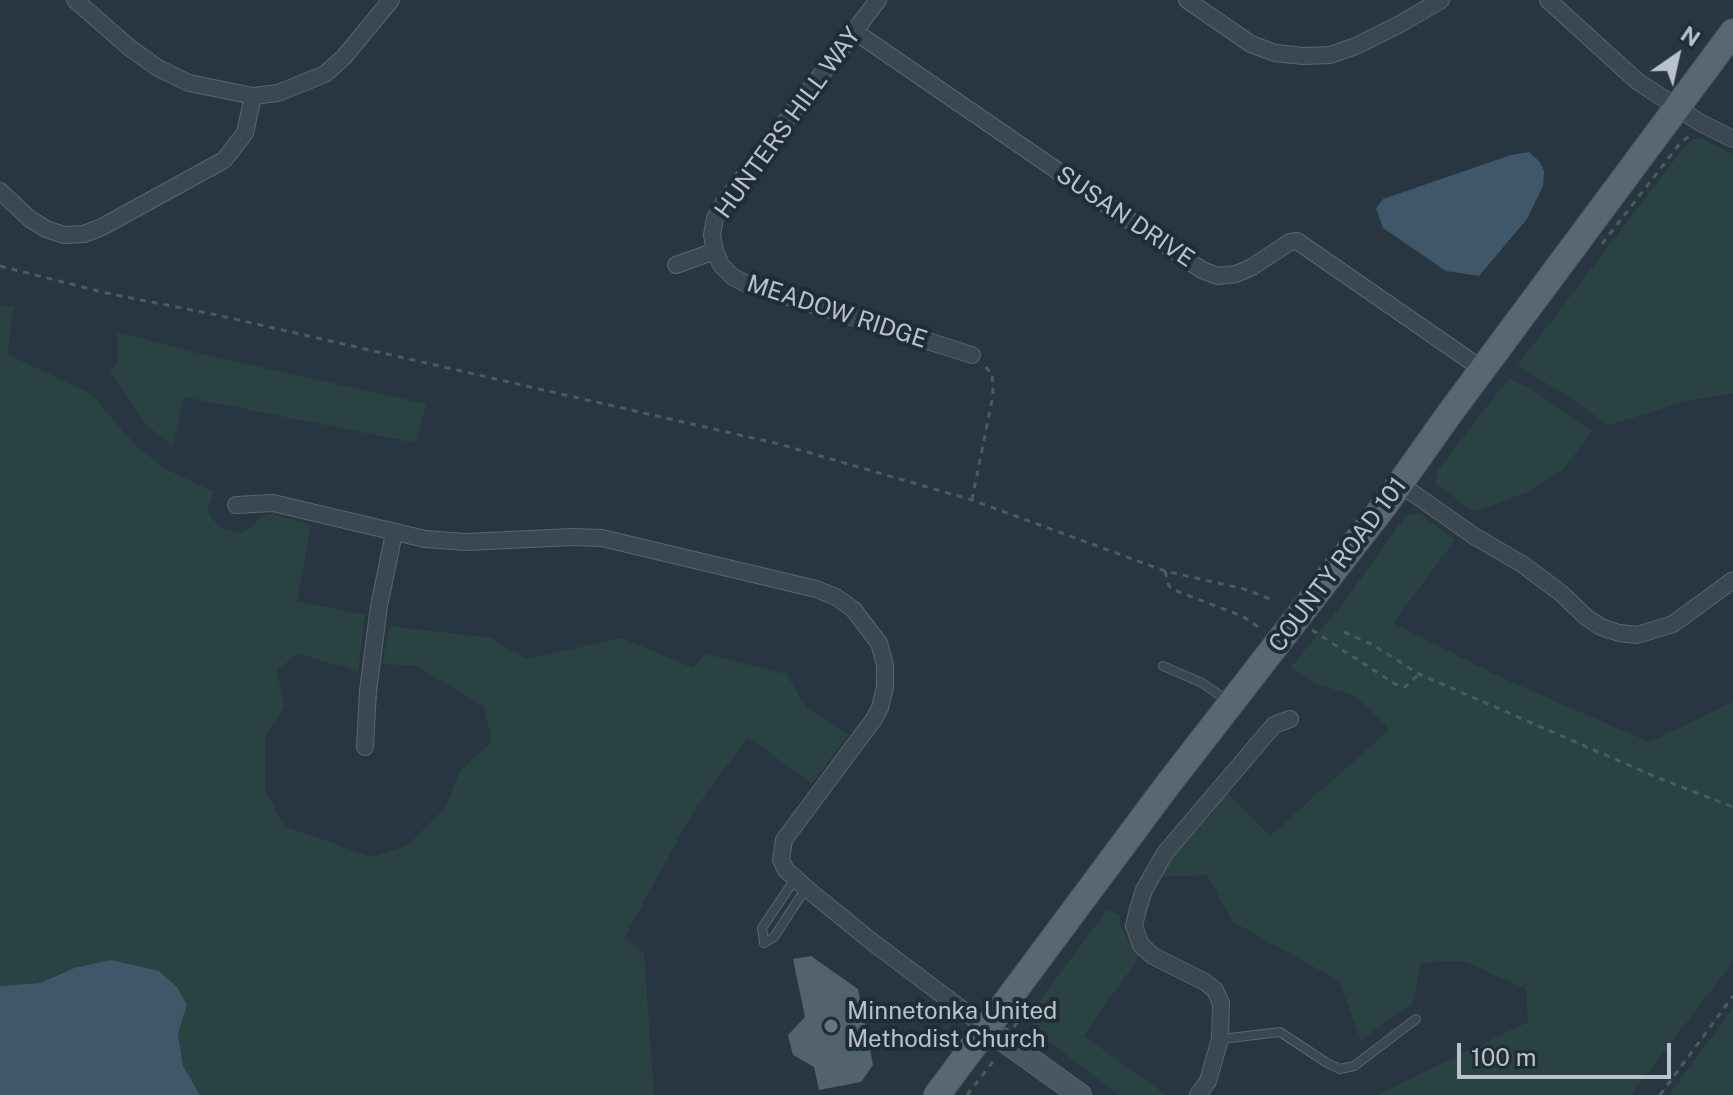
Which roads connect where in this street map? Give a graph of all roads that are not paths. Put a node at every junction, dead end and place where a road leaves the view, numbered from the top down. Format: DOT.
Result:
graph roads {
  1 [pos="75,0"];
  2 [pos="391,0"];
  3 [pos="878,0"];
  4 [pos="1187,0"];
  5 [pos="1441,0"];
  6 [pos="1548,0"];
  7 [pos="854,31"];
  8 [pos="1733,32"];
  9 [pos="253,96"];
  10 [pos="1677,108"];
  11 [pos="1733,139"];
  12 [pos="0,191"];
  13 [pos="715,251"];
  14 [pos="676,265"];
  15 [pos="972,355"];
  16 [pos="1482,369"];
  17 [pos="1400,484"];
  18 [pos="236,505"];
  19 [pos="394,533"];
  20 [pos="1733,580"];
  21 [pos="1163,666"];
  22 [pos="1232,704"];
  23 [pos="1290,719"];
  24 [pos="365,747"];
  25 [pos="801,884"];
  26 [pos="1416,1019"];
  27 [pos="996,1035"];
  28 [pos="1220,1039"];
  29 [pos="937,1095"];
  30 [pos="1080,1095"];
  31 [pos="1198,1095"];
  1 -- 9 [label="street"];
  2 -- 9 [label="street"];
  3 -- 7 [label="street, HUNTERS HILL WAY"];
  4 -- 5 [label="street"];
  6 -- 10 [label="street"];
  7 -- 13 [label="street, HUNTERS HILL WAY"];
  7 -- 16 [label="street, SUSAN DRIVE"];
  8 -- 10 [label="main road, COUNTY ROAD 101"];
  9 -- 12 [label="street"];
  10 -- 11 [label="street"];
  10 -- 16 [label="main road, COUNTY ROAD 101"];
  13 -- 14 [label="street"];
  13 -- 15 [label="street, MEADOW RIDGE"];
  16 -- 17 [label="main road, COUNTY ROAD 101"];
  17 -- 20 [label="street"];
  17 -- 22 [label="main road, COUNTY ROAD 101"];
  18 -- 19 [label="street"];
  19 -- 24 [label="street"];
  19 -- 25 [label="street"];
  21 -- 22 [label="lane"];
  22 -- 27 [label="main road, COUNTY ROAD 101"];
  23 -- 28 [label="street"];
  25 -- 25 [label="lane"];
  25 -- 27 [label="street"];
  26 -- 28 [label="lane"];
  27 -- 29 [label="main road, COUNTY ROAD 101"];
  27 -- 30 [label="street"];
  28 -- 31 [label="street"];
}
